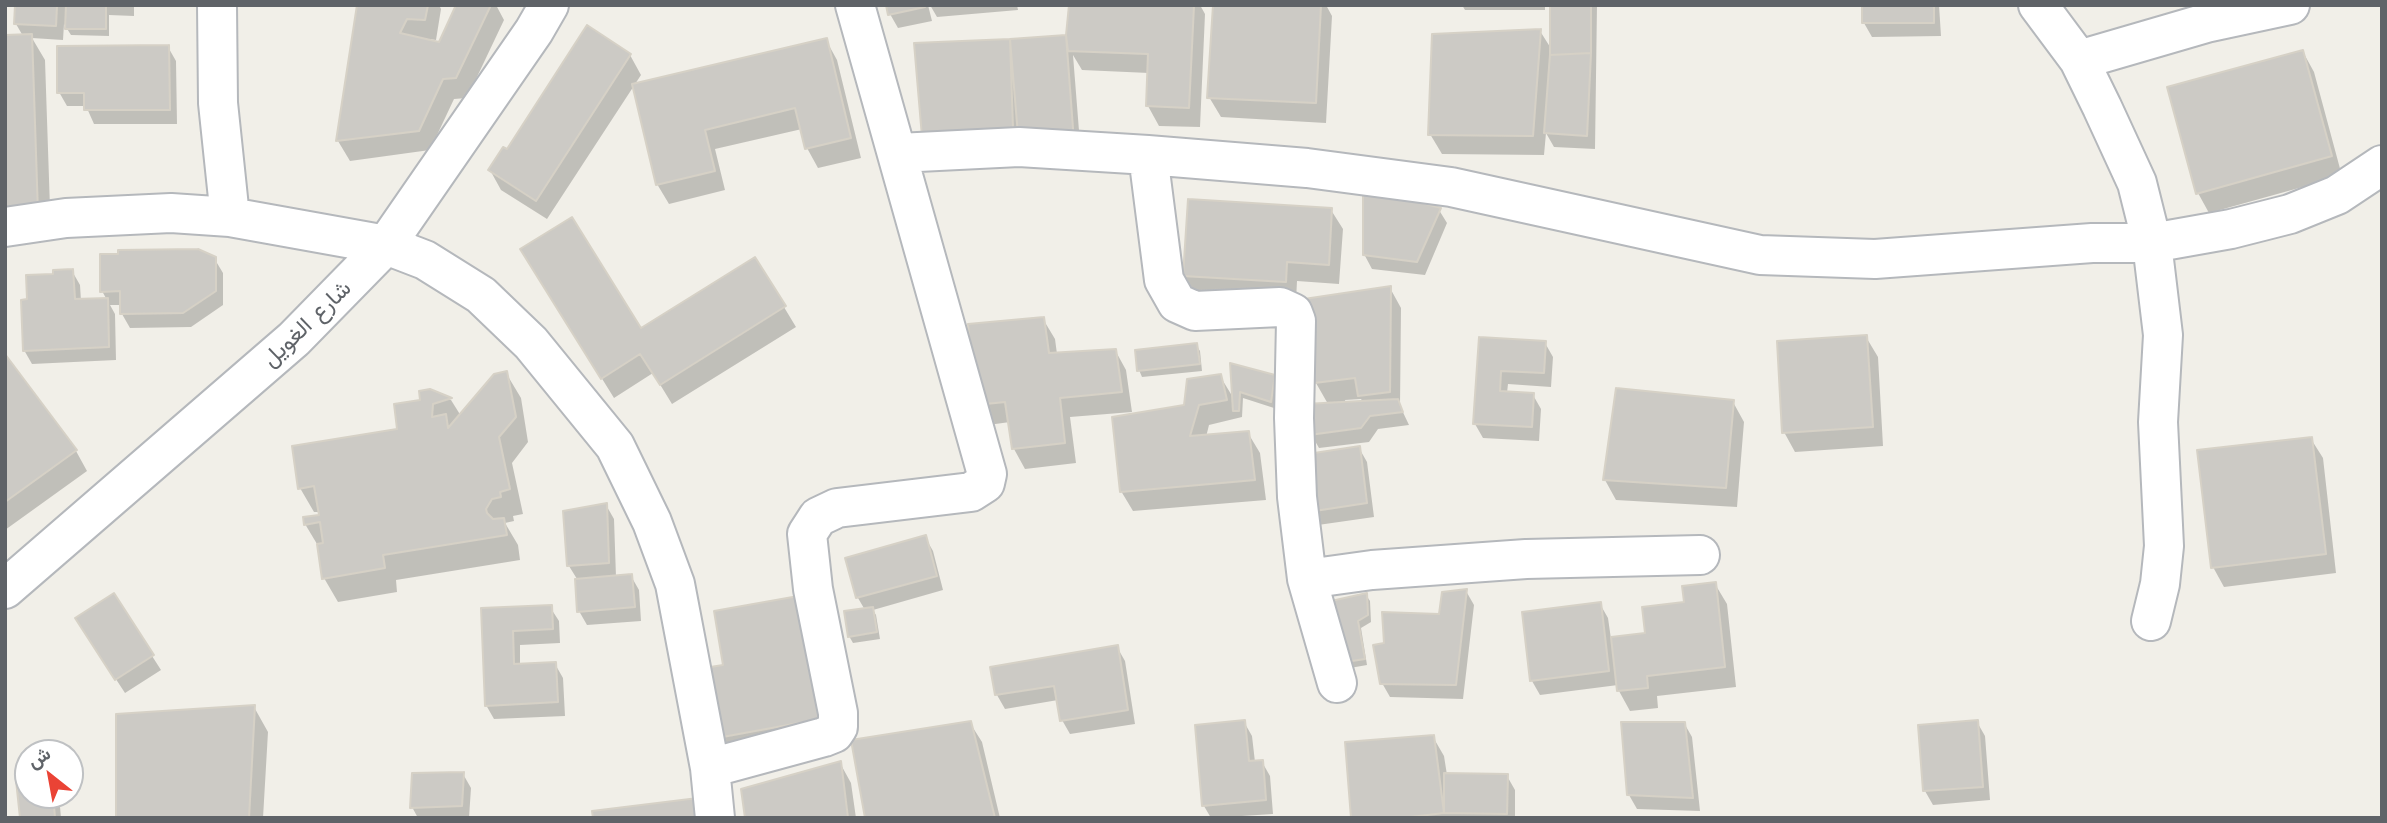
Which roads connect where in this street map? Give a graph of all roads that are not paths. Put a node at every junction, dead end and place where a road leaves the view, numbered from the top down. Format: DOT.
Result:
graph roads {
  1 [pos="217,5"];
  2 [pos="549,5"];
  3 [pos="855,5"];
  4 [pos="2038,5"];
  5 [pos="2290,5"];
  6 [pos="2079,60"];
  7 [pos="898,153"];
  8 [pos="1148,155"];
  9 [pos="2382,165"];
  10 [pos="230,217"];
  11 [pos="5,226"];
  12 [pos="2152,243"];
  13 [pos="386,245"];
  14 [pos="1700,555"];
  15 [pos="1307,579"];
  16 [pos="5,589"];
  17 [pos="2151,621"];
  18 [pos="1337,683"];
  19 [pos="710,768"];
  20 [pos="715,818"];
  1 -- 10 [label="street"];
  2 -- 13 [label="street, شارع الغويل"];
  3 -- 7 [label="street"];
  4 -- 6 [label="street"];
  5 -- 6 [label="street"];
  6 -- 12 [label="street"];
  7 -- 8 [label="street"];
  7 -- 19 [label="street"];
  8 -- 12 [label="street"];
  8 -- 15 [label="street"];
  9 -- 12 [label="street"];
  10 -- 11 [label="street"];
  10 -- 13 [label="street"];
  12 -- 17 [label="street"];
  13 -- 16 [label="street, شارع الغويل"];
  13 -- 19 [label="street"];
  14 -- 15 [label="street"];
  15 -- 18 [label="street"];
  19 -- 20 [label="street"];
}
